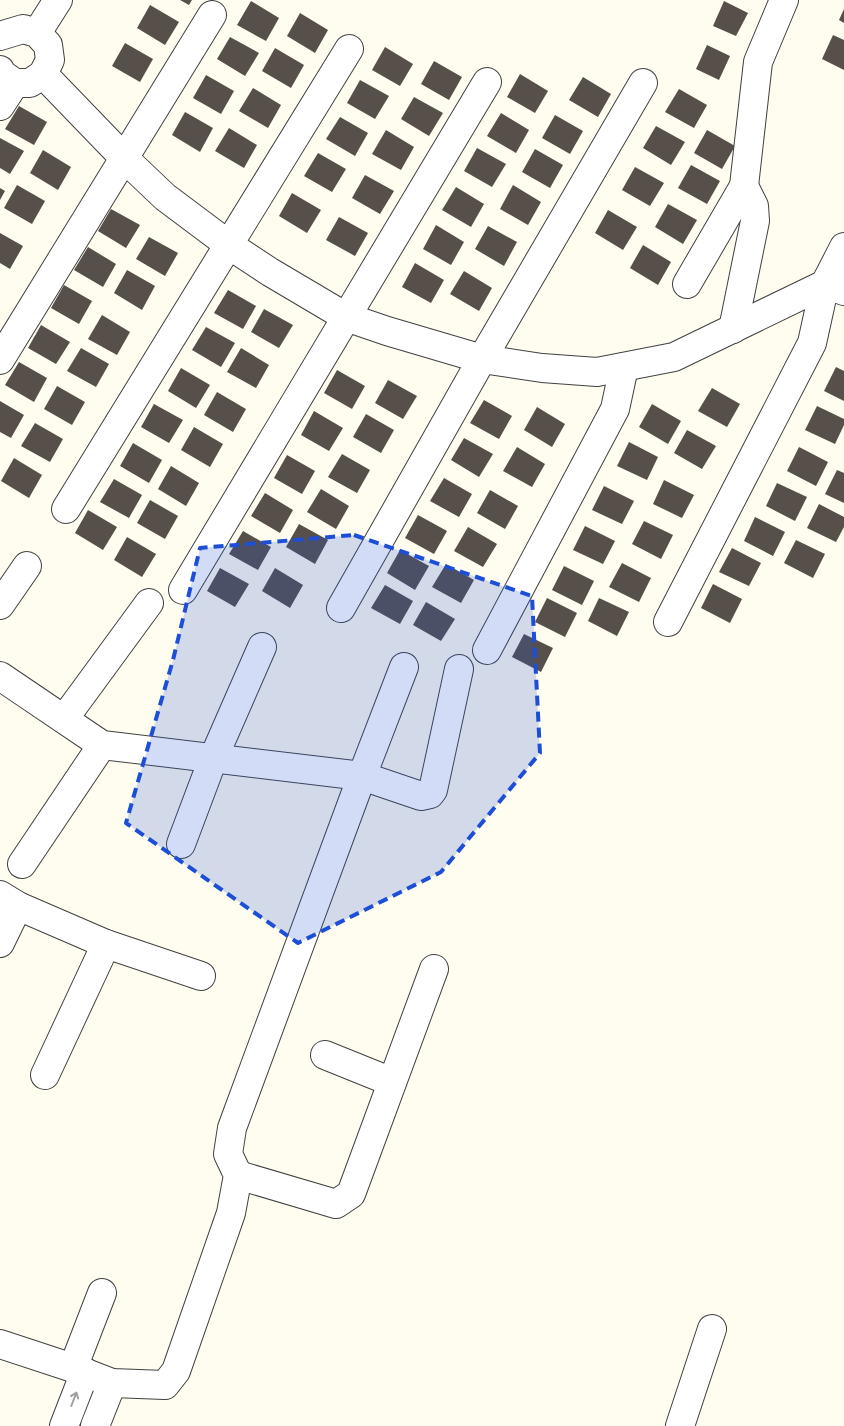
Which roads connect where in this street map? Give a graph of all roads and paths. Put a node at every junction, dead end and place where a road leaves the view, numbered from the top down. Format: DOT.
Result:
graph roads {
  1 [pos="58,0"];
  2 [pos="784,0"];
  3 [pos="212,15"];
  4 [pos="3,33"];
  5 [pos="37,33"];
  6 [pos="349,49"];
  7 [pos="43,74"];
  8 [pos="7,76"];
  9 [pos="487,82"];
  10 [pos="643,83"];
  11 [pos="0,106"];
  12 [pos="125,159"];
  13 [pos="744,186"];
  14 [pos="228,245"];
  15 [pos="844,247"];
  16 [pos="687,284"];
  17 [pos="835,288"];
  18 [pos="346,317"];
  19 [pos="734,329"];
  20 [pos="482,359"];
  21 [pos="0,360"];
  22 [pos="624,367"];
  23 [pos="66,509"];
  24 [pos="27,566"];
  25 [pos="183,590"];
  26 [pos="149,604"];
  27 [pos="0,606"];
  28 [pos="340,608"];
  29 [pos="668,622"];
  30 [pos="262,647"];
  31 [pos="486,650"];
  32 [pos="404,667"];
  33 [pos="459,669"];
  34 [pos="1,678"];
  35 [pos="64,719"];
  36 [pos="102,745"];
  37 [pos="213,759"];
  38 [pos="362,776"];
  39 [pos="182,844"];
  40 [pos="22,864"];
  41 [pos="9,900"];
  42 [pos="0,943"];
  43 [pos="106,944"];
  44 [pos="434,969"];
  45 [pos="201,976"];
  46 [pos="325,1055"];
  47 [pos="46,1075"];
  48 [pos="392,1082"];
  49 [pos="238,1176"];
  50 [pos="102,1293"];
  51 [pos="712,1329"];
  52 [pos="0,1344"];
  53 [pos="79,1370"];
  54 [pos="112,1383"];
  55 [pos="64,1426"];
  56 [pos="95,1426"];
  57 [pos="680,1426"];
  1 -- 5 [label="street"];
  2 -- 13 [label="street"];
  3 -- 12 [label="street"];
  4 -- 5 [label="street"];
  5 -- 7 [label="street"];
  6 -- 14 [label="street"];
  7 -- 8 [label="street"];
  7 -- 12 [label="street"];
  8 -- 11 [label="street"];
  9 -- 18 [label="street"];
  10 -- 20 [label="street"];
  12 -- 14 [label="street"];
  12 -- 21 [label="street"];
  13 -- 16 [label="street"];
  13 -- 19 [label="street"];
  14 -- 18 [label="street"];
  14 -- 23 [label="street"];
  15 -- 17 [label="street"];
  17 -- 19 [label="street"];
  17 -- 29 [label="street"];
  18 -- 20 [label="street"];
  18 -- 25 [label="street"];
  19 -- 22 [label="street"];
  20 -- 22 [label="street"];
  20 -- 28 [label="street"];
  22 -- 31 [label="street"];
  24 -- 27 [label="street"];
  26 -- 35 [label="street"];
  30 -- 37 [label="street"];
  32 -- 38 [label="street"];
  33 -- 38 [label="street"];
  34 -- 35 [label="street"];
  35 -- 36 [label="street"];
  36 -- 37 [label="street"];
  36 -- 40 [label="street"];
  37 -- 38 [label="street"];
  37 -- 39 [label="street"];
  38 -- 49 [label="street"];
  41 -- 42 [label="street"];
  41 -- 43 [label="street"];
  43 -- 45 [label="street"];
  43 -- 47 [label="street"];
  44 -- 48 [label="street"];
  46 -- 48 [label="street"];
  48 -- 49 [label="street"];
  49 -- 54 [label="street"];
  50 -- 53 [label="street"];
  51 -- 57 [label="street"];
  52 -- 53 [label="street"];
  53 -- 54 [label="street"];
  55 -- 53 [label="street, one-way"];
  54 -- 56 [label="street"];
}
